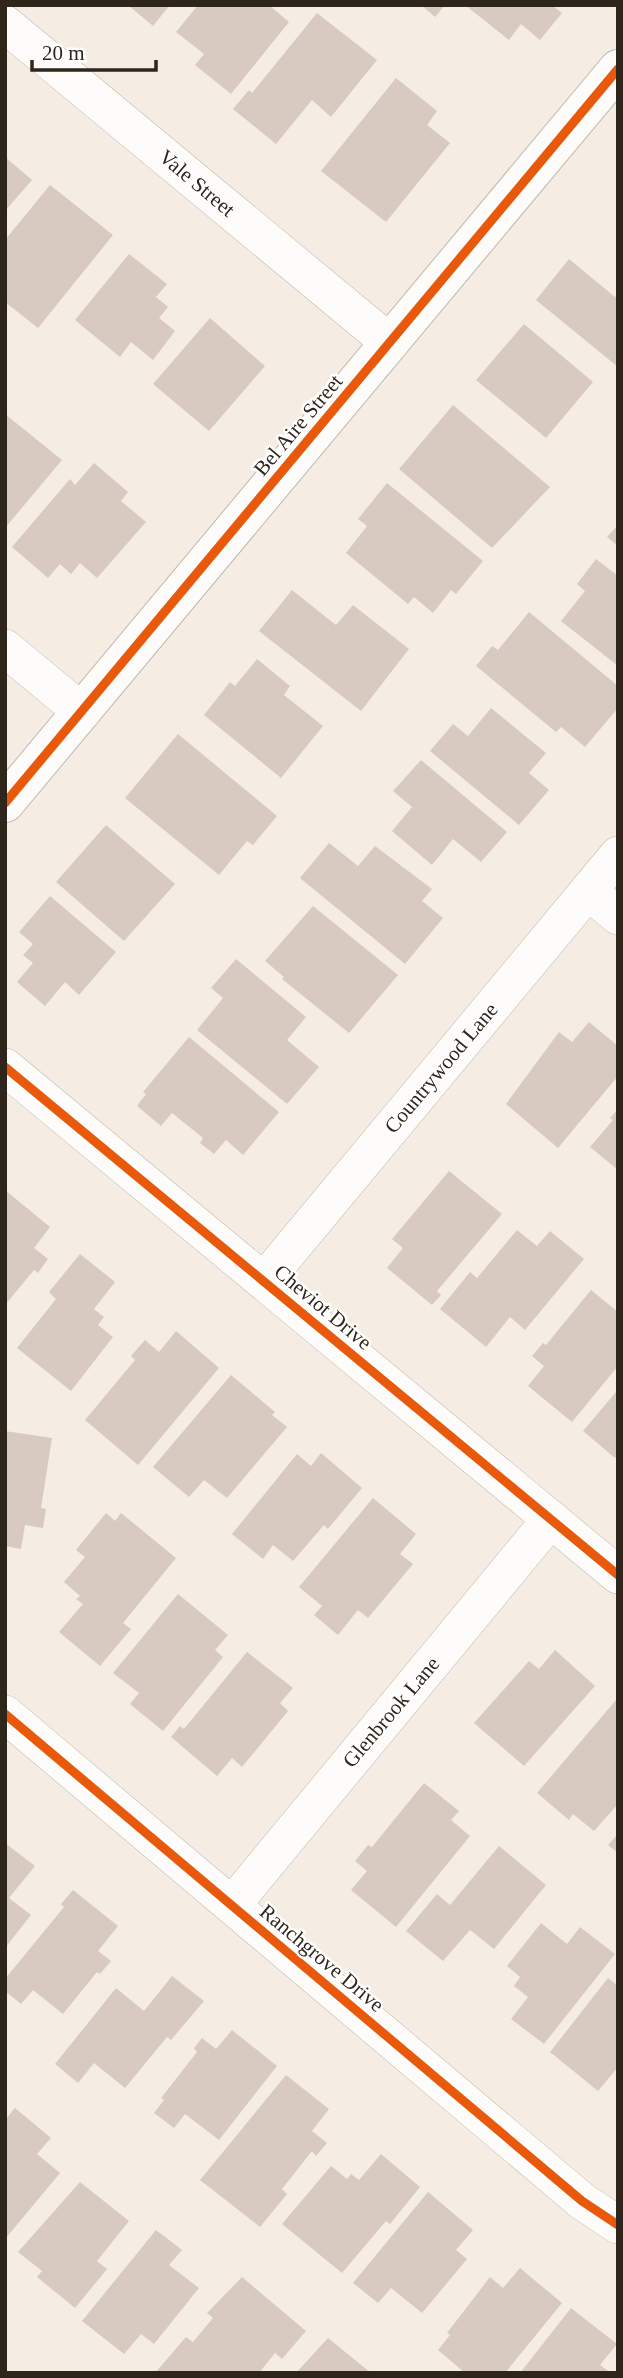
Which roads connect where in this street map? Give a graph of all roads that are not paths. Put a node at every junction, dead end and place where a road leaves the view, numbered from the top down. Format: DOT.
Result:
graph roads {
  1 [pos="5,23"];
  2 [pos="618,69"];
  3 [pos="390,343"];
  4 [pos="5,649"];
  5 [pos="82,712"];
  6 [pos="5,803"];
  7 [pos="618,855"];
  8 [pos="588,891"];
  9 [pos="618,916"];
  10 [pos="5,1067"];
  11 [pos="264,1281"];
  12 [pos="551,1519"];
  13 [pos="618,1575"];
  14 [pos="5,1714"];
  15 [pos="232,1905"];
  16 [pos="618,2225"];
  1 -- 3 [label="street, Vale Street"];
  2 -- 3 [label="street, Bel Aire Street"];
  3 -- 5 [label="street, Bel Aire Street"];
  4 -- 5 [label="street"];
  5 -- 6 [label="street, Bel Aire Street"];
  7 -- 8 [label="street, Countrywood Lane"];
  8 -- 9 [label="street"];
  8 -- 11 [label="street, Countrywood Lane"];
  10 -- 11 [label="street, Cheviot Drive"];
  11 -- 12 [label="street, Cheviot Drive"];
  12 -- 13 [label="street, Cheviot Drive"];
  12 -- 15 [label="street, Glenbrook Lane"];
  14 -- 15 [label="street, Ranchgrove Drive"];
  15 -- 16 [label="street, Ranchgrove Drive"];
}
